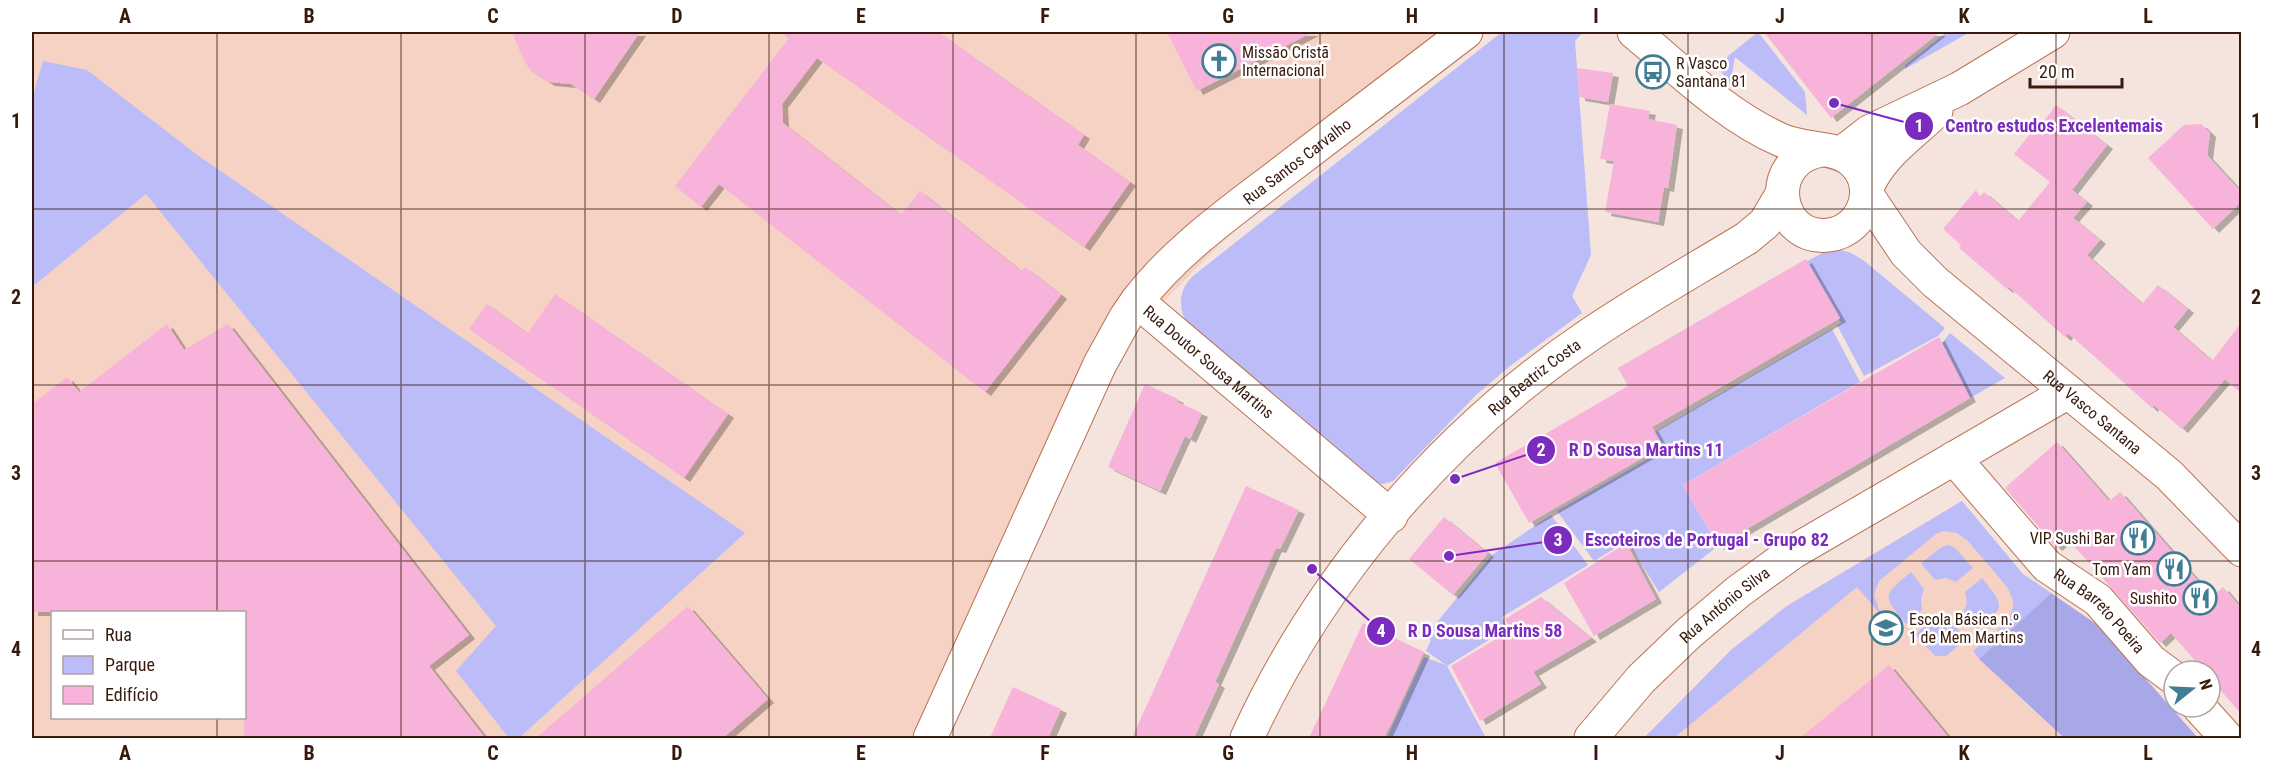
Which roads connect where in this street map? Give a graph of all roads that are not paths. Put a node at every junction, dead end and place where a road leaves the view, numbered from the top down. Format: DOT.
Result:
graph roads {
  1 [pos="1466,32"];
  2 [pos="1634,32"];
  3 [pos="2052,32"];
  4 [pos="1959,89"];
  5 [pos="1726,108"];
  6 [pos="1831,151"];
  7 [pos="1782,189"];
  8 [pos="1867,192"];
  9 [pos="1825,234"];
  10 [pos="1702,266"];
  11 [pos="1935,282"];
  12 [pos="1137,301"];
  13 [pos="2068,392"];
  14 [pos="1954,458"];
  15 [pos="1391,516"];
  16 [pos="2241,550"];
  17 [pos="2162,669"];
  18 [pos="2210,719"];
  19 [pos="930,738"];
  20 [pos="1247,738"];
  21 [pos="1591,738"];
  22 [pos="2227,738"];
  1 -- 12 [label="street, Rua Santos Carvalho"];
  2 -- 5 [label="street, Rua Vasco Santana"];
  3 -- 4 [label="street"];
  4 -- 6 [label="street"];
  4 -- 8 [label="street"];
  5 -- 6 [label="street, Rua Vasco Santana"];
  5 -- 7 [label="street, Rua Vasco Santana"];
  6 -- 7 [label="street"];
  6 -- 8 [label="street, Rua Vasco Santana"];
  7 -- 9 [label="street, Rua Vasco Santana"];
  7 -- 10 [label="street, Rua Beatriz Costa"];
  8 -- 9 [label="street"];
  8 -- 11 [label="street, Rua Vasco Santana"];
  9 -- 10 [label="street, Rua Beatriz Costa"];
  9 -- 11 [label="street, Rua Vasco Santana"];
  10 -- 15 [label="street, Rua Beatriz Costa"];
  11 -- 13 [label="street, Rua Vasco Santana"];
  12 -- 15 [label="street, Rua Doutor Sousa Martins"];
  12 -- 19 [label="street, Rua Doutor Sousa Martins"];
  13 -- 14 [label="street, Rua António Silva"];
  13 -- 16 [label="street, Rua Vasco Santana"];
  14 -- 17 [label="street, Rua Barreto Poeira"];
  14 -- 21 [label="street, Rua António Silva"];
  15 -- 20 [label="street"];
  18 -- 22 [label="street"];
}
